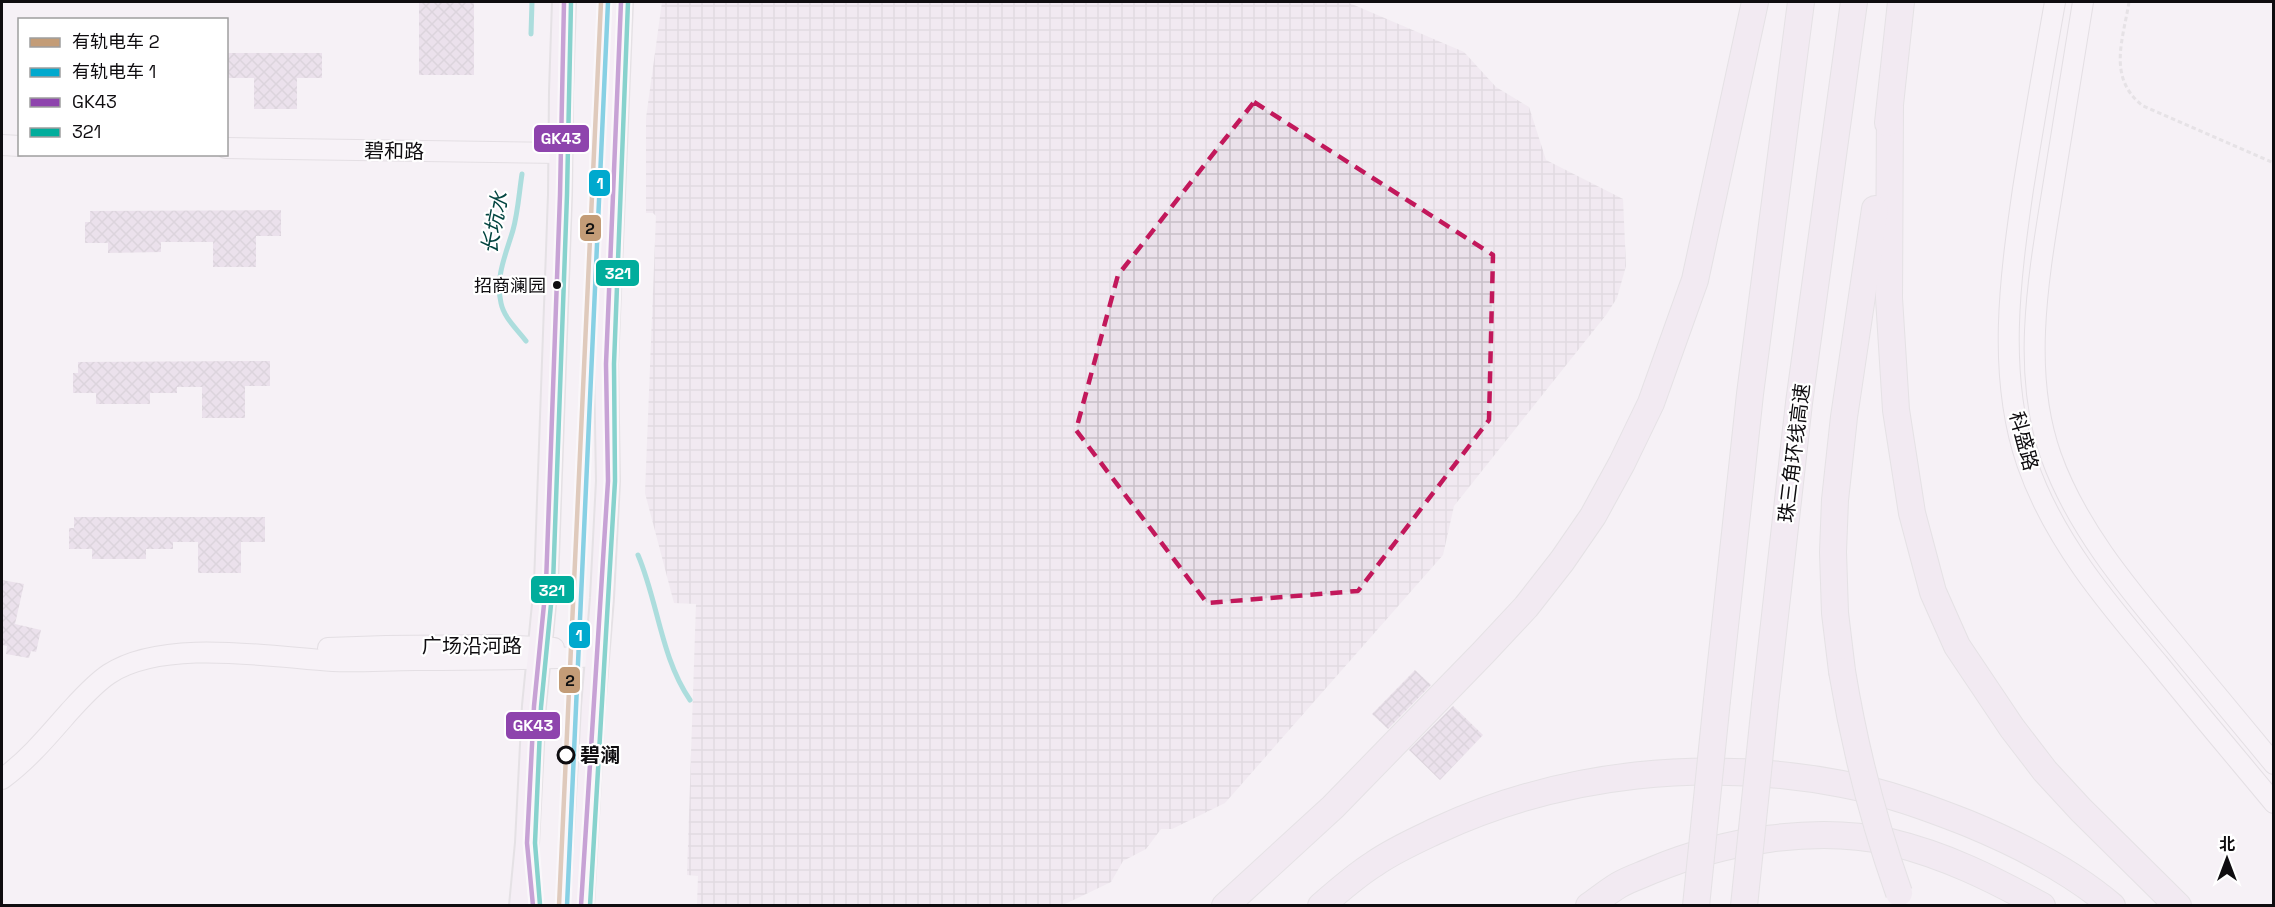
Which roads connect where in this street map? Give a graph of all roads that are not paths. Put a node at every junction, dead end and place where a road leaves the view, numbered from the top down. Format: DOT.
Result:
graph roads {
  1 [pos="564,2"];
  2 [pos="621,2"];
  3 [pos="1755,2"];
  4 [pos="1801,2"];
  5 [pos="1854,2"];
  6 [pos="1901,2"];
  7 [pos="2055,2"];
  8 [pos="2083,2"];
  9 [pos="1890,107"];
  10 [pos="2,145"];
  11 [pos="18,146"];
  12 [pos="228,148"];
  13 [pos="561,153"];
  14 [pos="539,653"];
  15 [pos="597,656"];
  16 [pos="2274,764"];
  17 [pos="2,779"];
  18 [pos="2274,803"];
  19 [pos="527,843"];
  20 [pos="1902,899"];
  21 [pos="582,903"];
  22 [pos="521,906"];
  23 [pos="533,906"];
  24 [pos="1225,906"];
  25 [pos="1321,906"];
  26 [pos="1589,906"];
  27 [pos="1696,906"];
  28 [pos="1744,906"];
  29 [pos="2042,906"];
  30 [pos="2112,906"];
  31 [pos="2178,906"];
  1 -- 13 [label="main road"];
  2 -- 15 [label="main road"];
  3 -- 24 [label="highway"];
  4 -- 27 [label="highway, bridge"];
  5 -- 28 [label="highway, 珠三角环线高速, bridge"];
  6 -- 9 [label="highway"];
  7 -- 18 [label="street, 科盛路"];
  8 -- 16 [label="street, 科盛路"];
  9 -- 20 [label="highway, bridge"];
  9 -- 31 [label="highway"];
  10 -- 11 [label="street"];
  12 -- 13 [label="street, 碧和路"];
  13 -- 14 [label="main road"];
  14 -- 15 [label="street, 广场沿河路"];
  14 -- 17 [label="street, 广场沿河路"];
  14 -- 19 [label="main road"];
  15 -- 21 [label="main road"];
  19 -- 22 [label="main road"];
  19 -- 23 [label="main road"];
  25 -- 30 [label="highway"];
  26 -- 29 [label="highway"];
}
